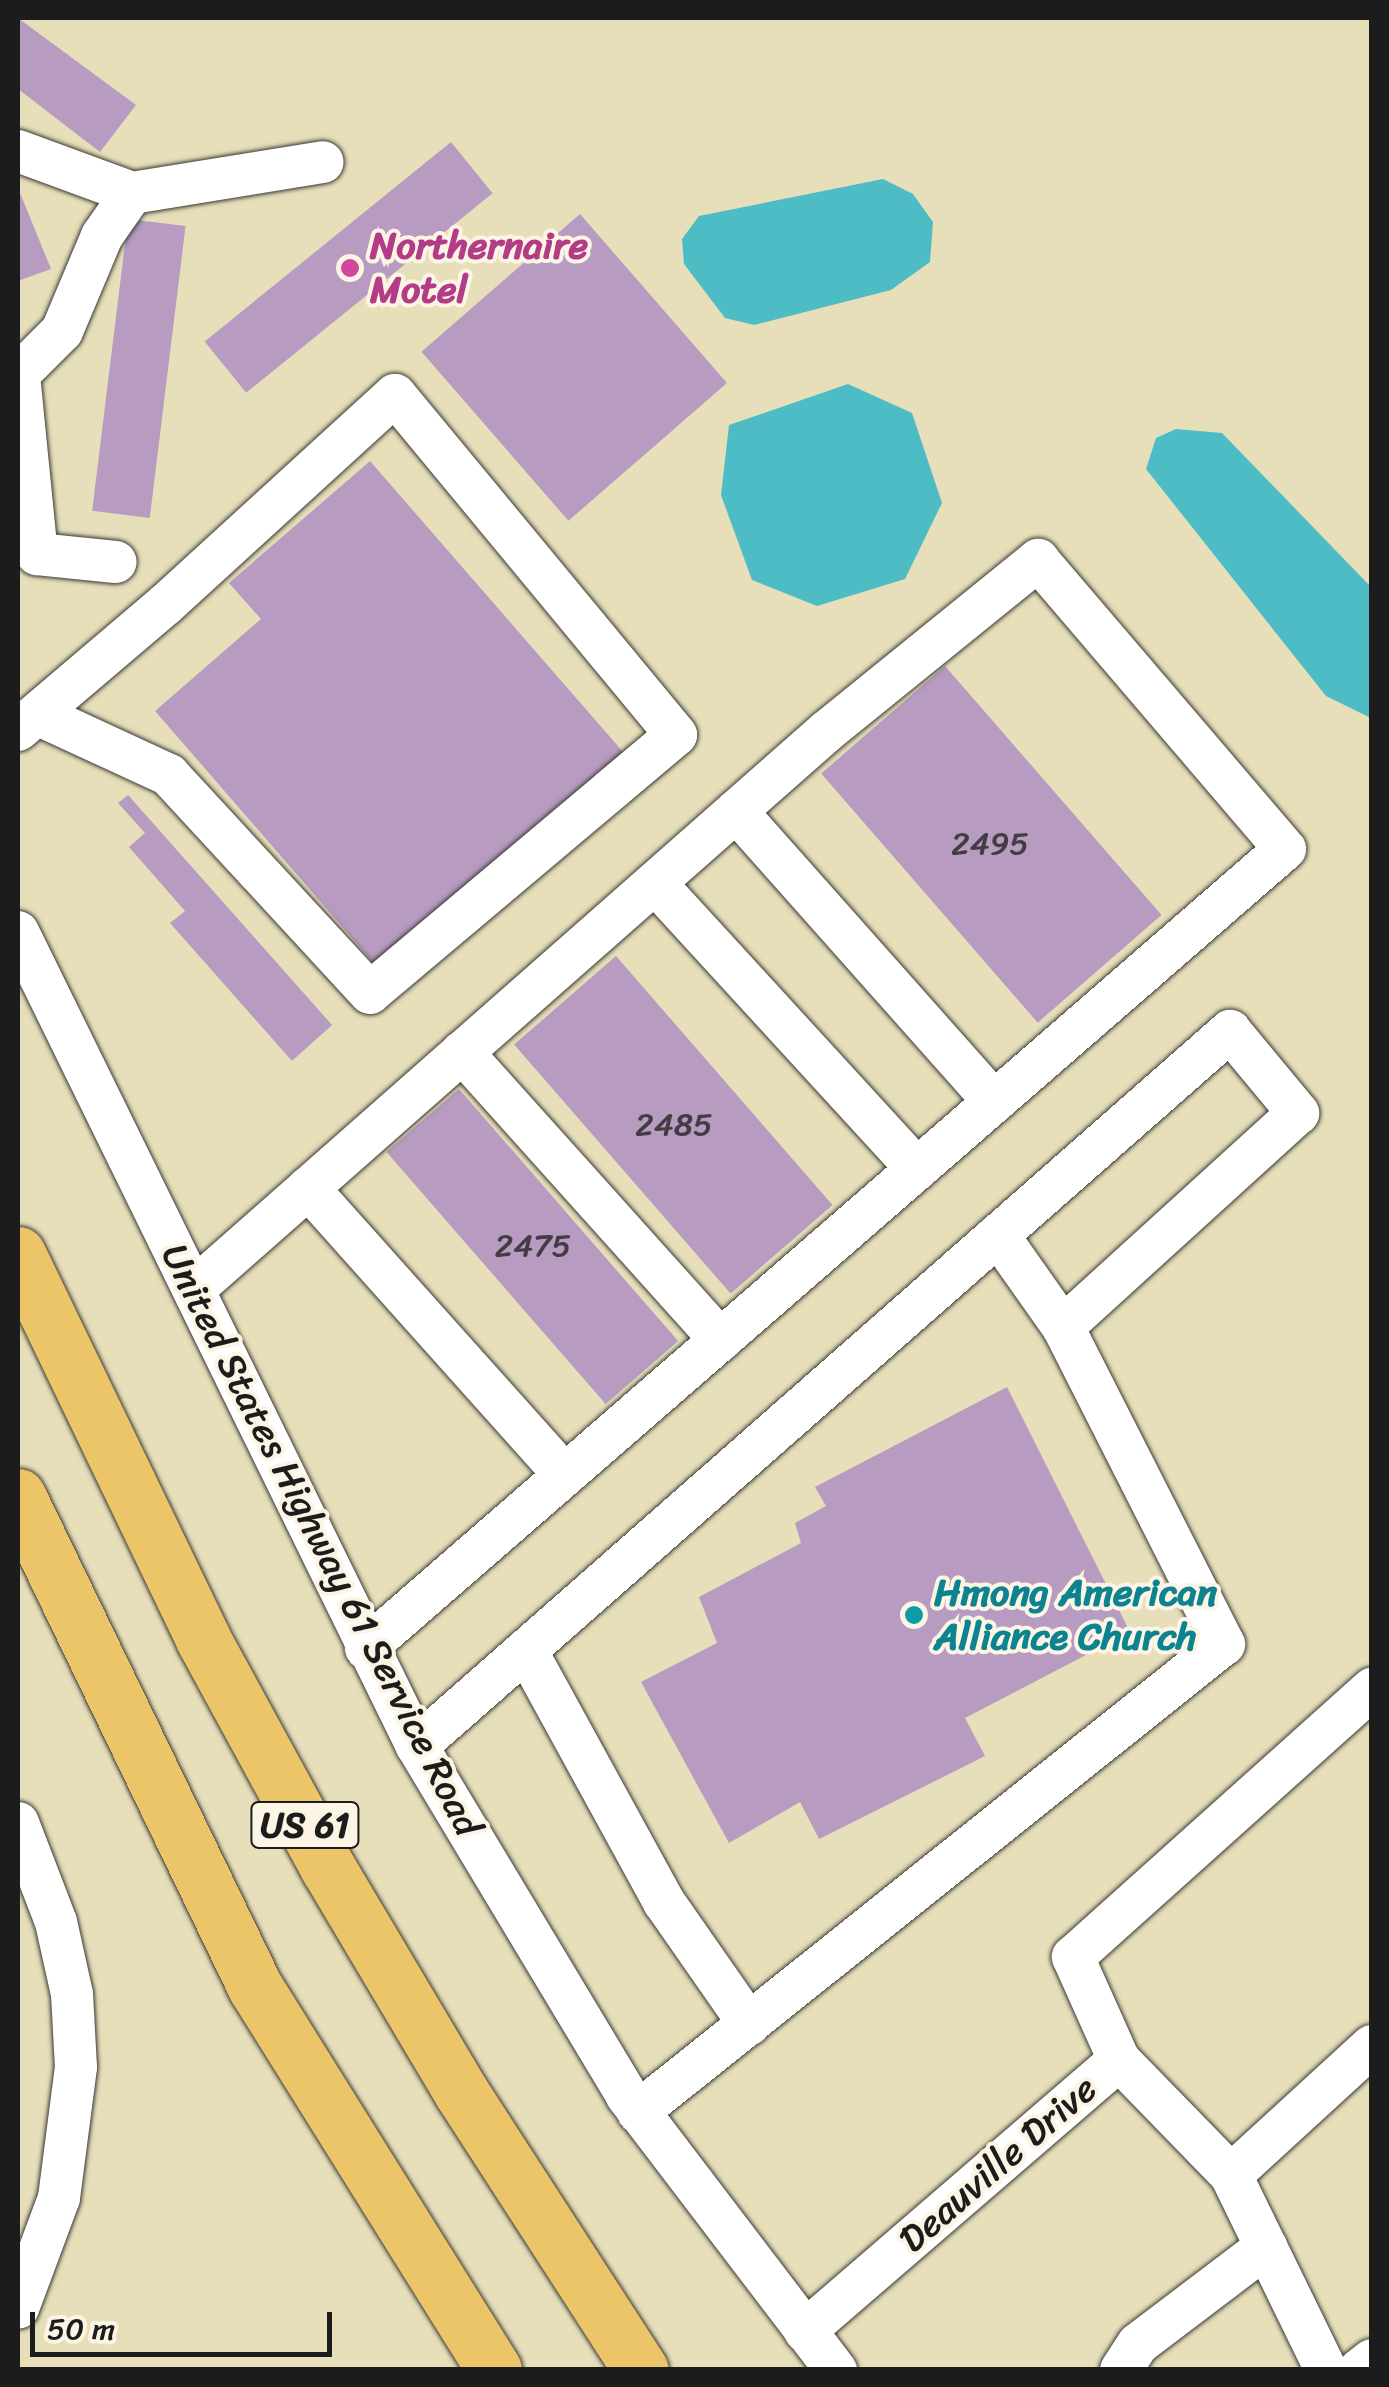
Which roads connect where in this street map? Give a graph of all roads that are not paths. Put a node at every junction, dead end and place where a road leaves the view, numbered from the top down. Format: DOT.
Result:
graph roads {
  1 [pos="18,152"];
  2 [pos="323,162"];
  3 [pos="132,193"];
  4 [pos="18,375"];
  5 [pos="116,562"];
  6 [pos="27,722"];
  7 [pos="736,811"];
  8 [pos="655,883"];
  9 [pos="18,932"];
  10 [pos="462,1052"];
  11 [pos="994,1102"];
  12 [pos="917,1169"];
  13 [pos="308,1188"];
  14 [pos="998,1236"];
  15 [pos="18,1254"];
  16 [pos="195,1288"];
  17 [pos="1063,1327"];
  18 [pos="720,1340"];
  19 [pos="565,1474"];
  20 [pos="18,1496"];
  21 [pos="366,1648"];
  22 [pos="526,1650"];
  23 [pos="1372,1689"];
  24 [pos="416,1746"];
  25 [pos="18,1823"];
  26 [pos="749,2024"];
  27 [pos="1372,2046"];
  28 [pos="1119,2060"];
  29 [pos="638,2112"];
  30 [pos="1231,2174"];
  31 [pos="1266,2247"];
  32 [pos="18,2308"];
  33 [pos="806,2331"];
  34 [pos="1372,2360"];
  35 [pos="494,2370"];
  36 [pos="641,2370"];
  37 [pos="836,2370"];
  38 [pos="1121,2370"];
  39 [pos="1326,2370"];
  40 [pos="1359,2370"];
  1 -- 3 [label="street"];
  2 -- 3 [label="street"];
  3 -- 4 [label="street"];
  4 -- 5 [label="street"];
  6 -- 6 [label="street"];
  7 -- 8 [label="street"];
  7 -- 11 [label="street"];
  7 -- 11 [label="street"];
  8 -- 10 [label="street"];
  8 -- 12 [label="street"];
  9 -- 16 [label="street, United States Highway 61 Service Road"];
  10 -- 13 [label="street"];
  10 -- 18 [label="street"];
  11 -- 12 [label="street"];
  12 -- 18 [label="street"];
  13 -- 16 [label="street"];
  13 -- 19 [label="street"];
  14 -- 17 [label="street"];
  14 -- 17 [label="street"];
  14 -- 22 [label="street"];
  15 -- 36 [label="main road, US 61"];
  16 -- 21 [label="street, United States Highway 61 Service Road"];
  17 -- 26 [label="street"];
  18 -- 19 [label="street"];
  19 -- 21 [label="street"];
  20 -- 35 [label="main road, US 61"];
  21 -- 24 [label="street, United States Highway 61 Service Road"];
  22 -- 24 [label="street"];
  22 -- 26 [label="street"];
  23 -- 28 [label="street, Deauville Drive"];
  24 -- 29 [label="street, United States Highway 61 Service Road"];
  25 -- 32 [label="street"];
  26 -- 29 [label="street"];
  27 -- 30 [label="street"];
  28 -- 30 [label="street"];
  28 -- 33 [label="street, Deauville Drive"];
  29 -- 33 [label="street, United States Highway 61 Service Road"];
  30 -- 31 [label="street"];
  31 -- 38 [label="street"];
  31 -- 39 [label="street"];
  33 -- 37 [label="street, United States Highway 61 Service Road"];
  34 -- 40 [label="street"];
}
